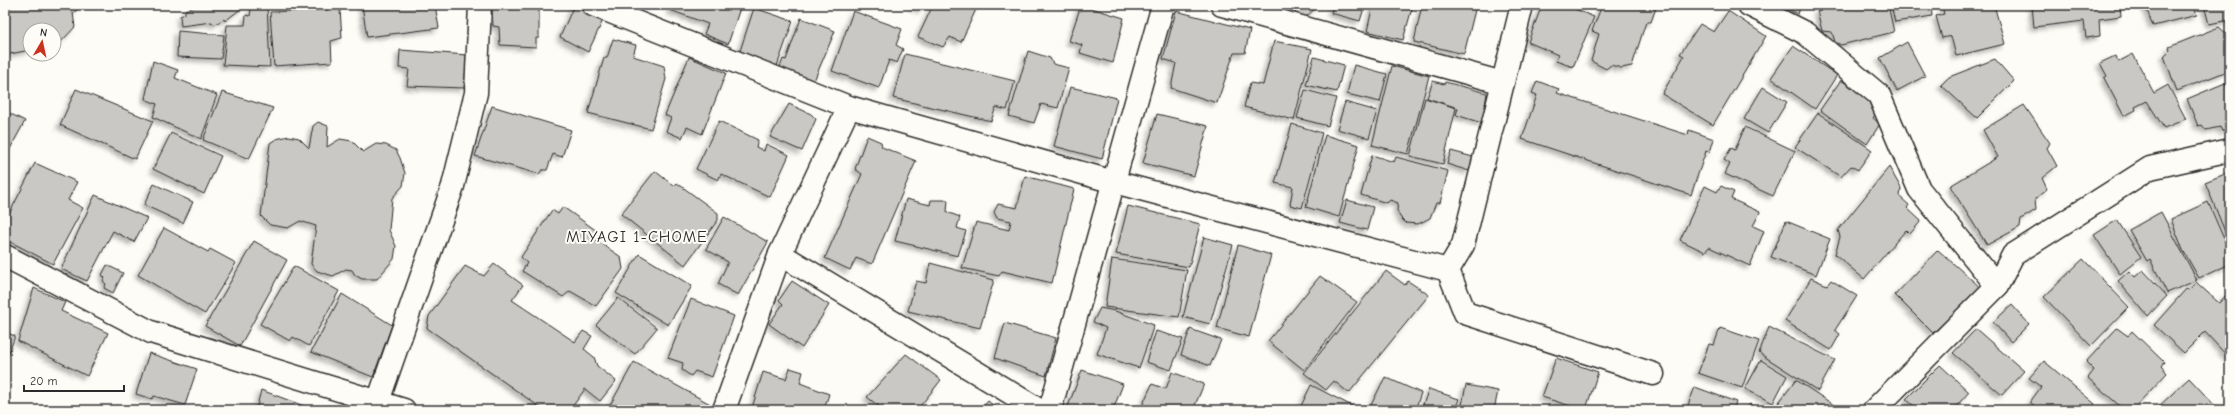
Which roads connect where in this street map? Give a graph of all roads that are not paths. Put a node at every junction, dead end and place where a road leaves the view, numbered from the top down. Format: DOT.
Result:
graph roads {
  1 [pos="480,5"];
  2 [pos="593,5"];
  3 [pos="1163,5"];
  4 [pos="1222,5"];
  5 [pos="1522,5"];
  6 [pos="1749,5"];
  7 [pos="1503,83"];
  8 [pos="849,107"];
  9 [pos="2230,150"];
  10 [pos="1114,182"];
  11 [pos="780,254"];
  12 [pos="5,256"];
  13 [pos="1448,270"];
  14 [pos="1997,286"];
  15 [pos="1653,374"];
  16 [pos="376,406"];
  17 [pos="404,410"];
  18 [pos="724,410"];
  19 [pos="1039,410"];
  20 [pos="1050,410"];
  21 [pos="1874,410"];
  1 -- 16 [label="street"];
  2 -- 8 [label="street"];
  3 -- 10 [label="street"];
  4 -- 7 [label="street"];
  5 -- 7 [label="street"];
  6 -- 14 [label="street"];
  7 -- 13 [label="street"];
  8 -- 10 [label="street"];
  8 -- 11 [label="street"];
  9 -- 14 [label="street"];
  10 -- 13 [label="street"];
  10 -- 20 [label="street"];
  11 -- 18 [label="street"];
  11 -- 19 [label="street"];
  12 -- 16 [label="street"];
  13 -- 15 [label="street"];
  14 -- 21 [label="street"];
  16 -- 17 [label="street"];
}
